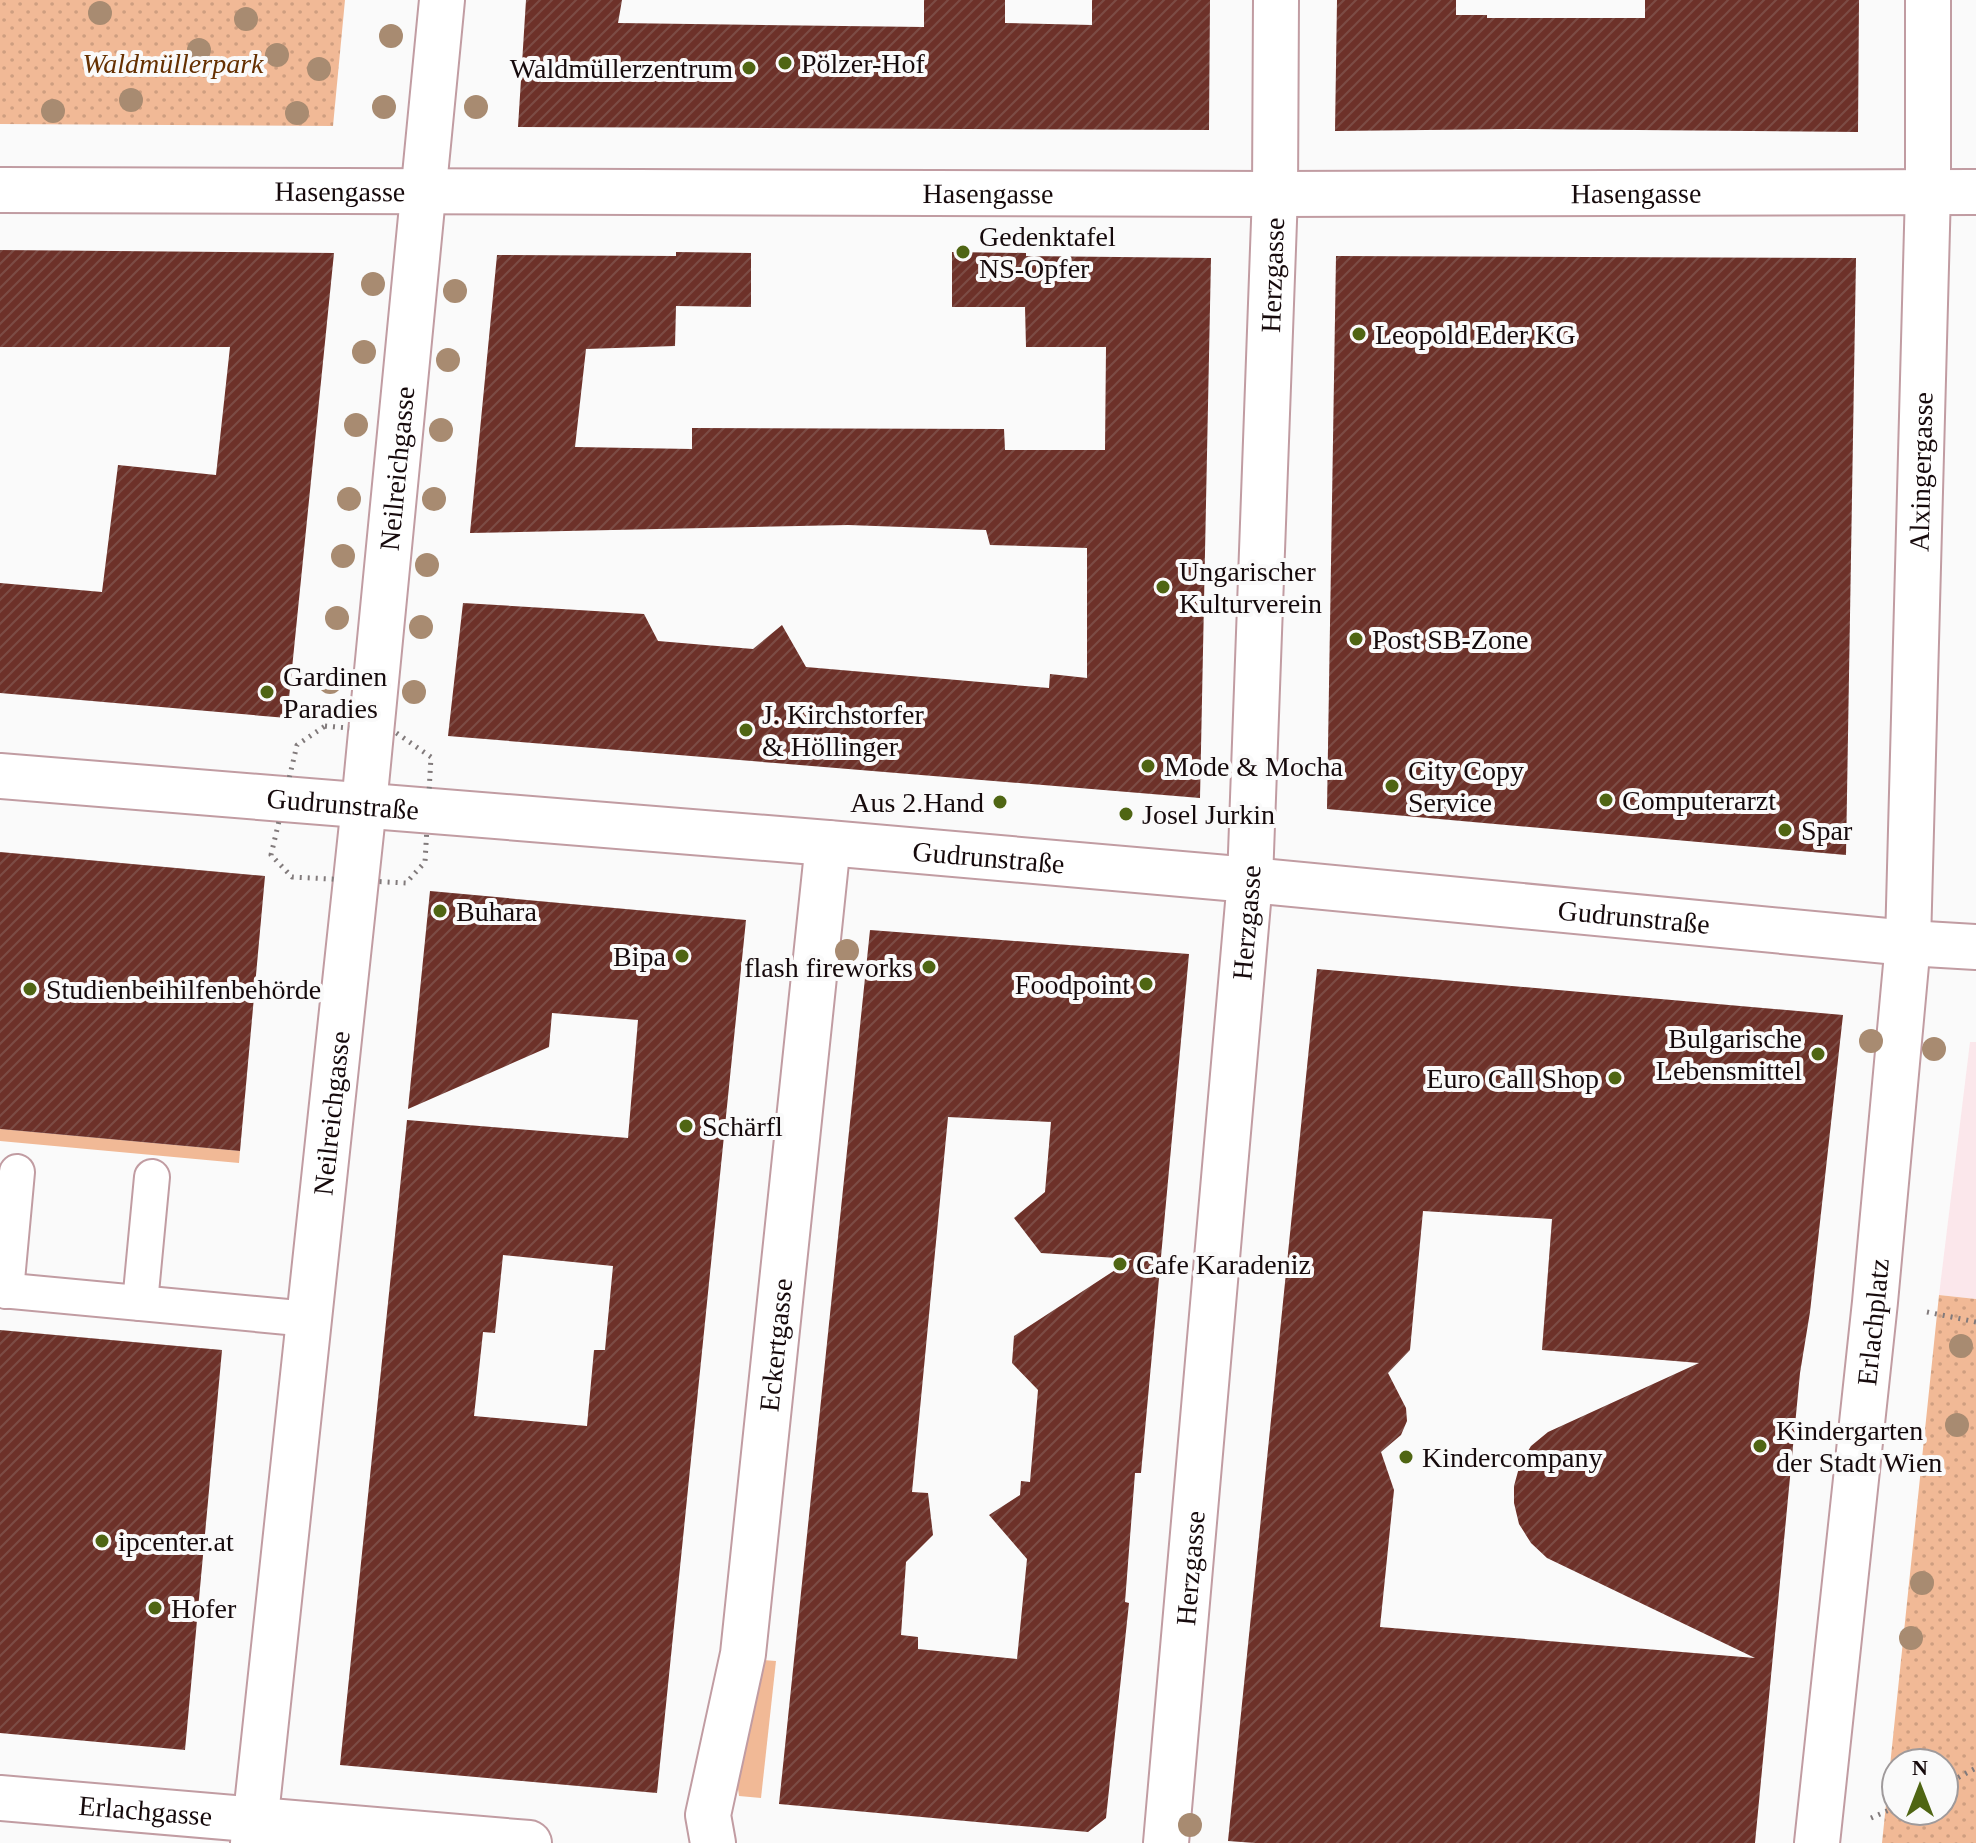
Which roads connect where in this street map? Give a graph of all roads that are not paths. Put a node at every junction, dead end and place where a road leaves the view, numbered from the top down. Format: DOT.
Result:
graph roads {
  1 [pos="442,0"];
  2 [pos="1276,0"];
  3 [pos="1928,0"];
  4 [pos="0,190"];
  5 [pos="424,191"];
  6 [pos="1928,191"];
  7 [pos="1976,192"];
  8 [pos="1275,194"];
  9 [pos="0,776"];
  10 [pos="364,805"];
  11 [pos="828,843"];
  12 [pos="1250,880"];
  13 [pos="1908,943"];
  14 [pos="1976,947"];
  15 [pos="17,1172"];
  16 [pos="152,1177"];
  17 [pos="3,1290"];
  18 [pos="140,1303"];
  19 [pos="309,1319"];
  20 [pos="0,1798"];
  21 [pos="254,1832"];
  22 [pos="529,1843"];
  23 [pos="713,1843"];
  24 [pos="1166,1843"];
  25 [pos="1817,1843"];
  1 -- 5 [label="street, Neilreichgasse"];
  2 -- 8 [label="street, Herzgasse"];
  3 -- 6 [label="street, Alxingergasse"];
  4 -- 5 [label="street, Hasengasse"];
  5 -- 8 [label="street, Hasengasse"];
  5 -- 10 [label="street, Neilreichgasse"];
  6 -- 7 [label="street, Hasengasse"];
  6 -- 8 [label="street, Hasengasse"];
  6 -- 13 [label="street, Alxingergasse"];
  8 -- 12 [label="street, Herzgasse"];
  9 -- 10 [label="street, Gudrunstraße"];
  10 -- 11 [label="street, Gudrunstraße"];
  10 -- 19 [label="street, Neilreichgasse"];
  11 -- 12 [label="street, Gudrunstraße"];
  11 -- 23 [label="street, Eckertgasse"];
  12 -- 13 [label="street, Gudrunstraße"];
  12 -- 24 [label="street, Herzgasse"];
  13 -- 14 [label="street, Gudrunstraße"];
  13 -- 25 [label="street, Erlachplatz"];
  15 -- 17 [label="lane"];
  16 -- 18 [label="lane"];
  17 -- 18 [label="lane"];
  18 -- 19 [label="lane"];
  19 -- 21 [label="street, Neilreichgasse"];
  20 -- 21 [label="street, Erlachgasse"];
  21 -- 22 [label="street, Erlachgasse"];
}
